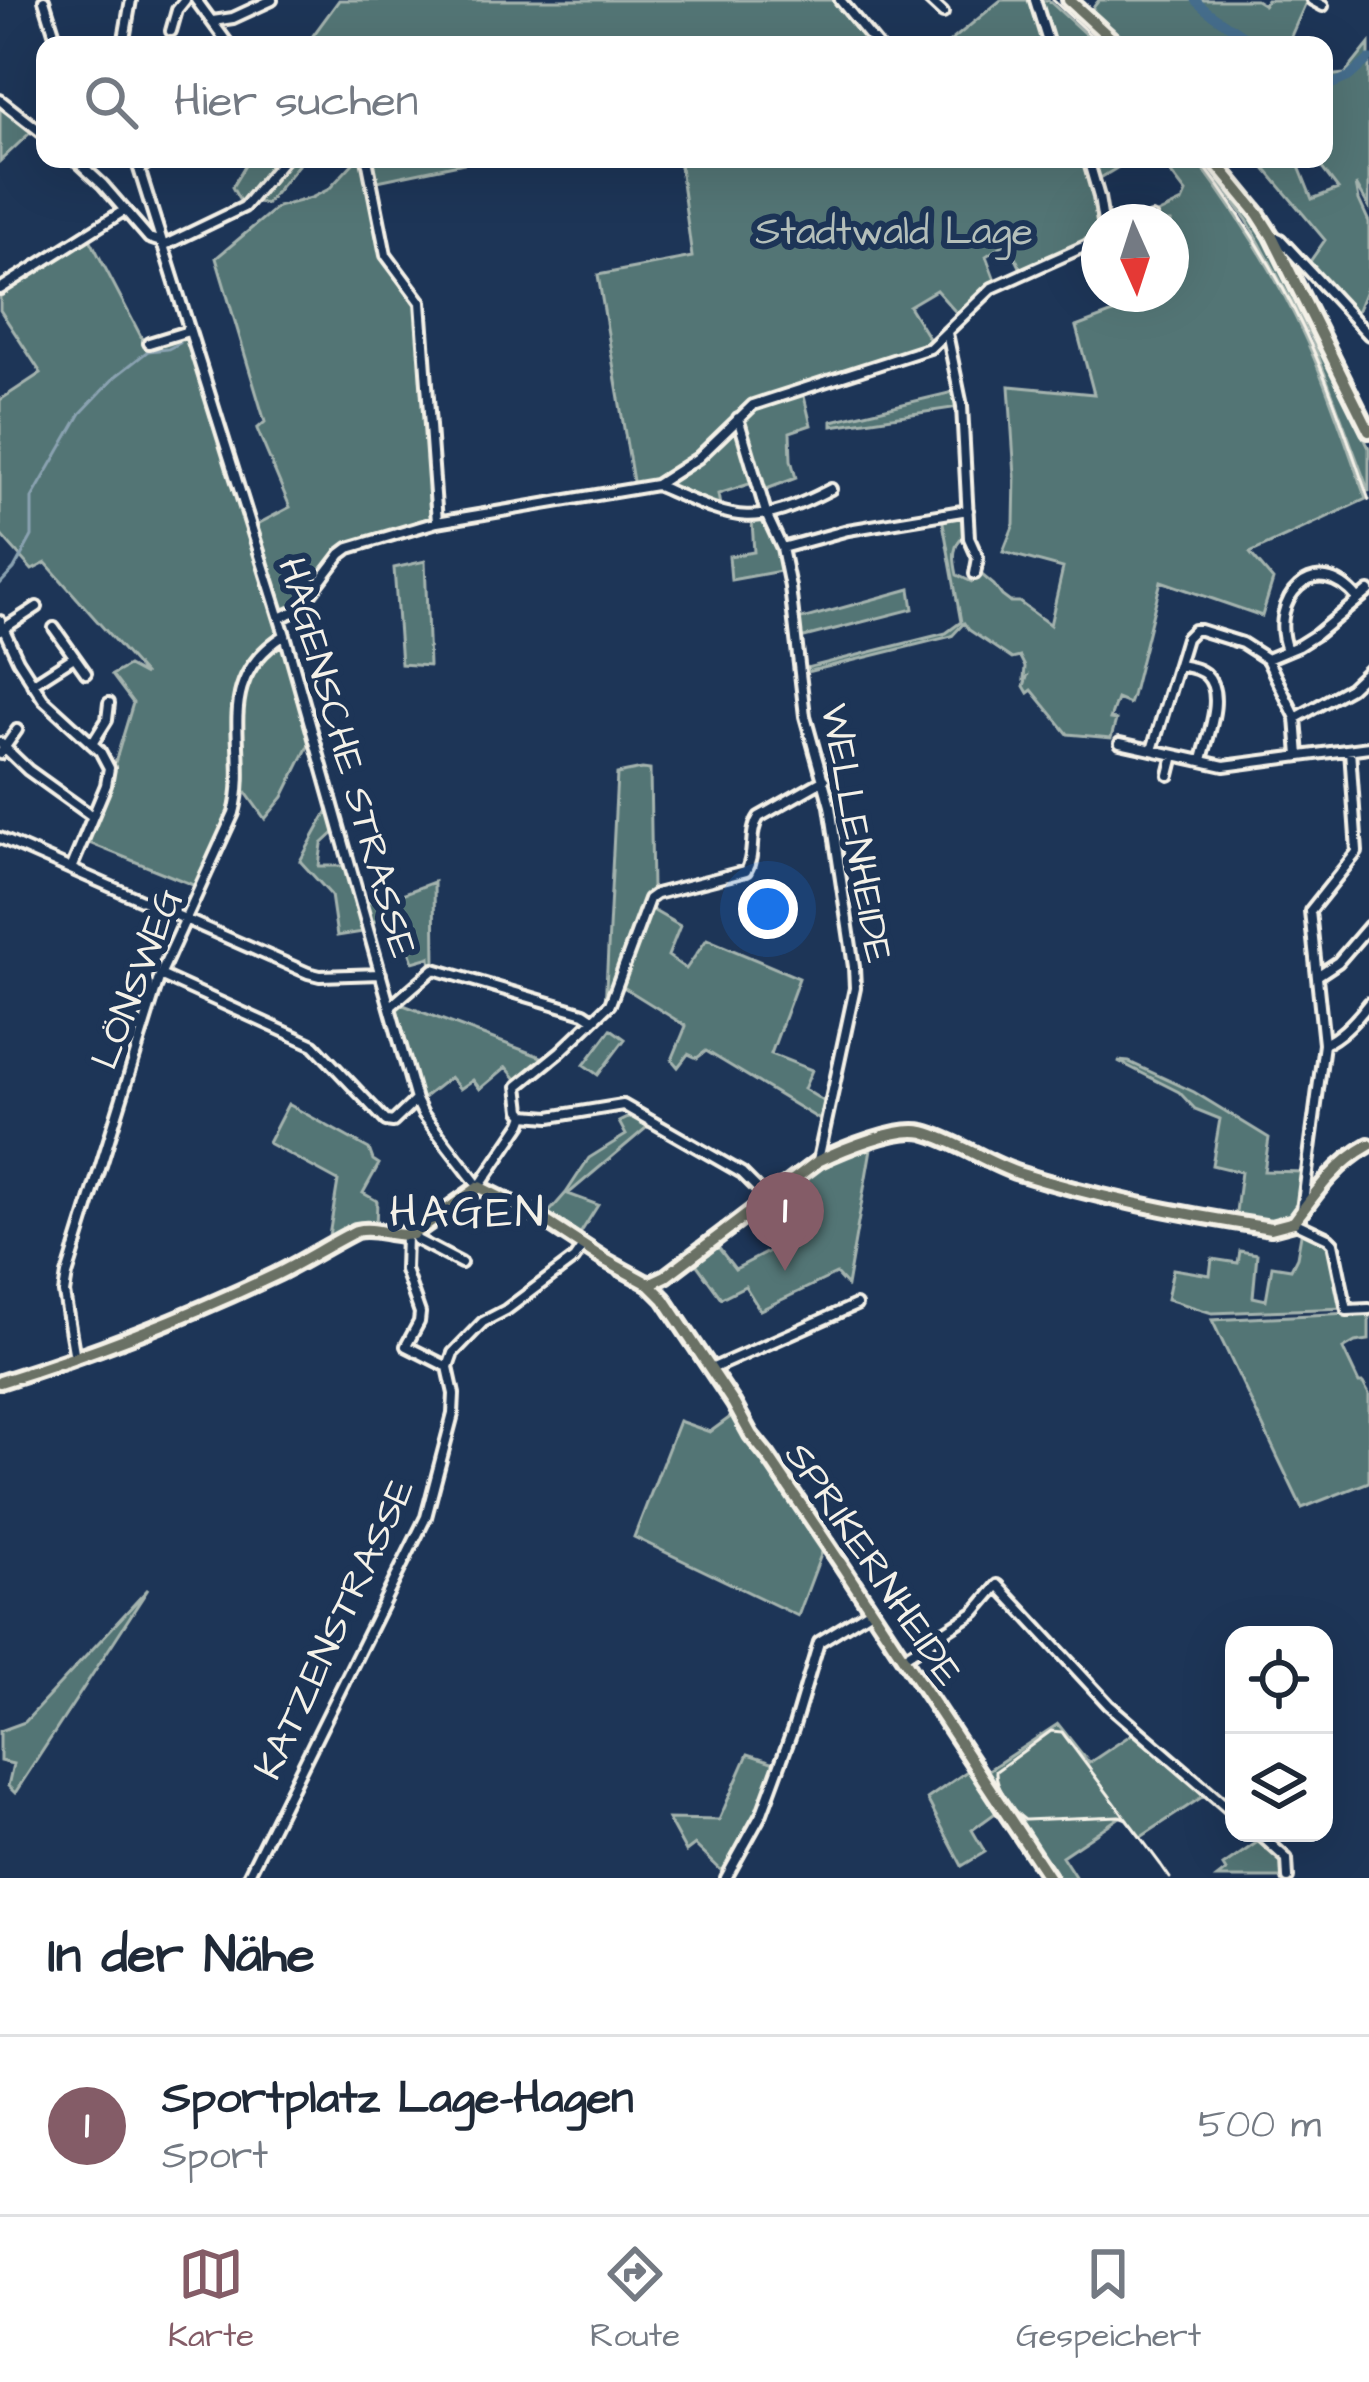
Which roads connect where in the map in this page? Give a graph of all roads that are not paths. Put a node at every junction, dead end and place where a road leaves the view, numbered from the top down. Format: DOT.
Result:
graph roads {
  1 [pos="44,0"];
  2 [pos="131,0"];
  3 [pos="184,0"];
  4 [pos="196,0"];
  5 [pos="272,0"];
  6 [pos="840,0"];
  7 [pos="929,0"];
  8 [pos="1035,0"];
  9 [pos="1069,0"];
  10 [pos="1312,0"];
  11 [pos="1323,6"];
  12 [pos="943,13"];
  13 [pos="213,21"];
  14 [pos="171,32"];
  15 [pos="55,36"];
  16 [pos="125,36"];
  17 [pos="223,36"];
  18 [pos="870,36"];
  19 [pos="1046,36"];
  20 [pos="1108,36"];
  21 [pos="0,100"];
  22 [pos="36,128"];
  23 [pos="85,168"];
  24 [pos="139,168"];
  25 [pos="276,168"];
  26 [pos="369,168"];
  27 [pos="1091,168"];
  28 [pos="1221,168"];
  29 [pos="1100,204"];
  30 [pos="125,210"];
  31 [pos="1272,236"];
  32 [pos="162,244"];
  33 [pos="1081,248"];
  34 [pos="0,290"];
  35 [pos="188,328"];
  36 [pos="947,331"];
  37 [pos="1369,335"];
  38 [pos="149,343"];
  39 [pos="738,418"];
  40 [pos="1369,430"];
  41 [pos="656,485"];
  42 [pos="831,489"];
  43 [pos="968,510"];
  44 [pos="767,516"];
  45 [pos="437,522"];
  46 [pos="782,548"];
  47 [pos="975,574"];
  48 [pos="1369,591"];
  49 [pos="1358,599"];
  50 [pos="37,607"];
  51 [pos="280,618"];
  52 [pos="2,626"];
  53 [pos="54,628"];
  54 [pos="285,635"];
  55 [pos="1287,650"];
  56 [pos="74,657"];
  57 [pos="1268,659"];
  58 [pos="1179,665"];
  59 [pos="1369,670"];
  60 [pos="86,673"];
  61 [pos="32,684"];
  62 [pos="109,703"];
  63 [pos="1296,718"];
  64 [pos="17,730"];
  65 [pos="1120,743"];
  66 [pos="92,744"];
  67 [pos="1369,747"];
  68 [pos="2,748"];
  69 [pos="1152,750"];
  70 [pos="1350,750"];
  71 [pos="1174,754"];
  72 [pos="1299,756"];
  73 [pos="1202,760"];
  74 [pos="1168,775"];
  75 [pos="824,780"];
  76 [pos="92,816"];
  77 [pos="0,838"];
  78 [pos="71,869"];
  79 [pos="186,920"];
  80 [pos="1369,926"];
  81 [pos="381,974"];
  82 [pos="160,975"];
  83 [pos="1317,976"];
  84 [pos="1369,1004"];
  85 [pos="390,1007"];
  86 [pos="593,1019"];
  87 [pos="1324,1044"];
  88 [pos="416,1100"];
  89 [pos="525,1115"];
  90 [pos="1369,1145"];
  91 [pos="818,1161"];
  92 [pos="479,1187"];
  93 [pos="768,1199"];
  94 [pos="1297,1217"];
  95 [pos="410,1235"];
  96 [pos="584,1246"];
  97 [pos="461,1263"];
  98 [pos="649,1284"];
  99 [pos="856,1305"];
  100 [pos="1369,1309"];
  101 [pos="75,1358"];
  102 [pos="448,1367"];
  103 [pos="711,1369"];
  104 [pos="0,1382"];
  105 [pos="871,1610"];
  106 [pos="903,1658"];
  107 [pos="1225,1805"];
  108 [pos="1268,1842"];
  109 [pos="247,1878"];
  110 [pos="726,1878"];
  111 [pos="1049,1878"];
  112 [pos="1288,1878"];
  1 -- 15 [label="street"];
  2 -- 16 [label="street"];
  3 -- 14 [label="street"];
  4 -- 13 [label="street"];
  5 -- 13 [label="street"];
  6 -- 18 [label="street"];
  7 -- 12 [label="street"];
  8 -- 19 [label="street"];
  9 -- 20 [label="main road"];
  10 -- 11 [label="street"];
  13 -- 17 [label="street"];
  21 -- 22 [label="street"];
  23 -- 30 [label="street"];
  24 -- 32 [label="street, HAGENSCHE STRASSE"];
  25 -- 32 [label="street"];
  26 -- 45 [label="street"];
  27 -- 29 [label="street"];
  28 -- 31 [label="main road"];
  30 -- 32 [label="street"];
  30 -- 34 [label="street"];
  31 -- 37 [label="street"];
  31 -- 40 [label="main road"];
  32 -- 35 [label="street, HAGENSCHE STRASSE"];
  33 -- 36 [label="street"];
  35 -- 38 [label="street"];
  35 -- 51 [label="street, HAGENSCHE STRASSE"];
  36 -- 39 [label="street"];
  36 -- 43 [label="street"];
  39 -- 41 [label="street"];
  39 -- 44 [label="street, WELLENHEIDE"];
  41 -- 44 [label="street"];
  41 -- 45 [label="street"];
  42 -- 44 [label="street"];
  43 -- 46 [label="street"];
  43 -- 47 [label="street"];
  44 -- 46 [label="street, WELLENHEIDE"];
  45 -- 51 [label="street"];
  46 -- 75 [label="street, WELLENHEIDE"];
  48 -- 49 [label="street"];
  49 -- 55 [label="street"];
  49 -- 55 [label="street"];
  50 -- 52 [label="street"];
  51 -- 54 [label="street, HAGENSCHE STRASSE"];
  52 -- 61 [label="street"];
  53 -- 56 [label="street"];
  54 -- 79 [label="street, LÖNSWEG"];
  54 -- 81 [label="street, HAGENSCHE STRASSE"];
  55 -- 57 [label="street"];
  56 -- 60 [label="street"];
  56 -- 61 [label="street"];
  57 -- 58 [label="street"];
  57 -- 63 [label="street"];
  58 -- 69 [label="street"];
  58 -- 73 [label="street"];
  59 -- 63 [label="street"];
  61 -- 66 [label="street"];
  62 -- 66 [label="street"];
  63 -- 72 [label="street"];
  64 -- 68 [label="street"];
  65 -- 69 [label="street"];
  66 -- 76 [label="street"];
  67 -- 70 [label="street"];
  68 -- 76 [label="street"];
  69 -- 71 [label="street"];
  70 -- 72 [label="street"];
  70 -- 83 [label="street"];
  71 -- 73 [label="street"];
  71 -- 74 [label="street"];
  72 -- 73 [label="street"];
  75 -- 86 [label="street"];
  75 -- 91 [label="street, WELLENHEIDE"];
  76 -- 78 [label="street"];
  77 -- 78 [label="street"];
  78 -- 79 [label="street"];
  79 -- 81 [label="street"];
  79 -- 82 [label="street, LÖNSWEG"];
  80 -- 83 [label="street"];
  81 -- 85 [label="street, HAGENSCHE STRASSE"];
  82 -- 88 [label="street"];
  82 -- 101 [label="street, LÖNSWEG"];
  83 -- 87 [label="street"];
  84 -- 87 [label="street"];
  85 -- 86 [label="street"];
  85 -- 88 [label="street, HAGENSCHE STRASSE"];
  86 -- 89 [label="street"];
  87 -- 94 [label="street"];
  88 -- 92 [label="street, HAGENSCHE STRASSE"];
  89 -- 92 [label="street"];
  89 -- 93 [label="street"];
  90 -- 94 [label="main road"];
  91 -- 93 [label="main road"];
  91 -- 94 [label="main road"];
  92 -- 95 [label="main road"];
  92 -- 96 [label="main road"];
  93 -- 98 [label="main road"];
  94 -- 100 [label="street"];
  95 -- 97 [label="street"];
  95 -- 101 [label="main road"];
  95 -- 102 [label="street"];
  96 -- 98 [label="main road"];
  96 -- 102 [label="street"];
  98 -- 103 [label="main road, SPRIKERNHEIDE"];
  99 -- 103 [label="street"];
  101 -- 104 [label="main road"];
  102 -- 109 [label="street, KATZENSTRASSE"];
  103 -- 105 [label="main road, SPRIKERNHEIDE"];
  105 -- 106 [label="main road, SPRIKERNHEIDE"];
  105 -- 110 [label="street"];
  106 -- 107 [label="street"];
  106 -- 111 [label="main road, SPRIKERNHEIDE"];
  108 -- 112 [label="street"];
}
